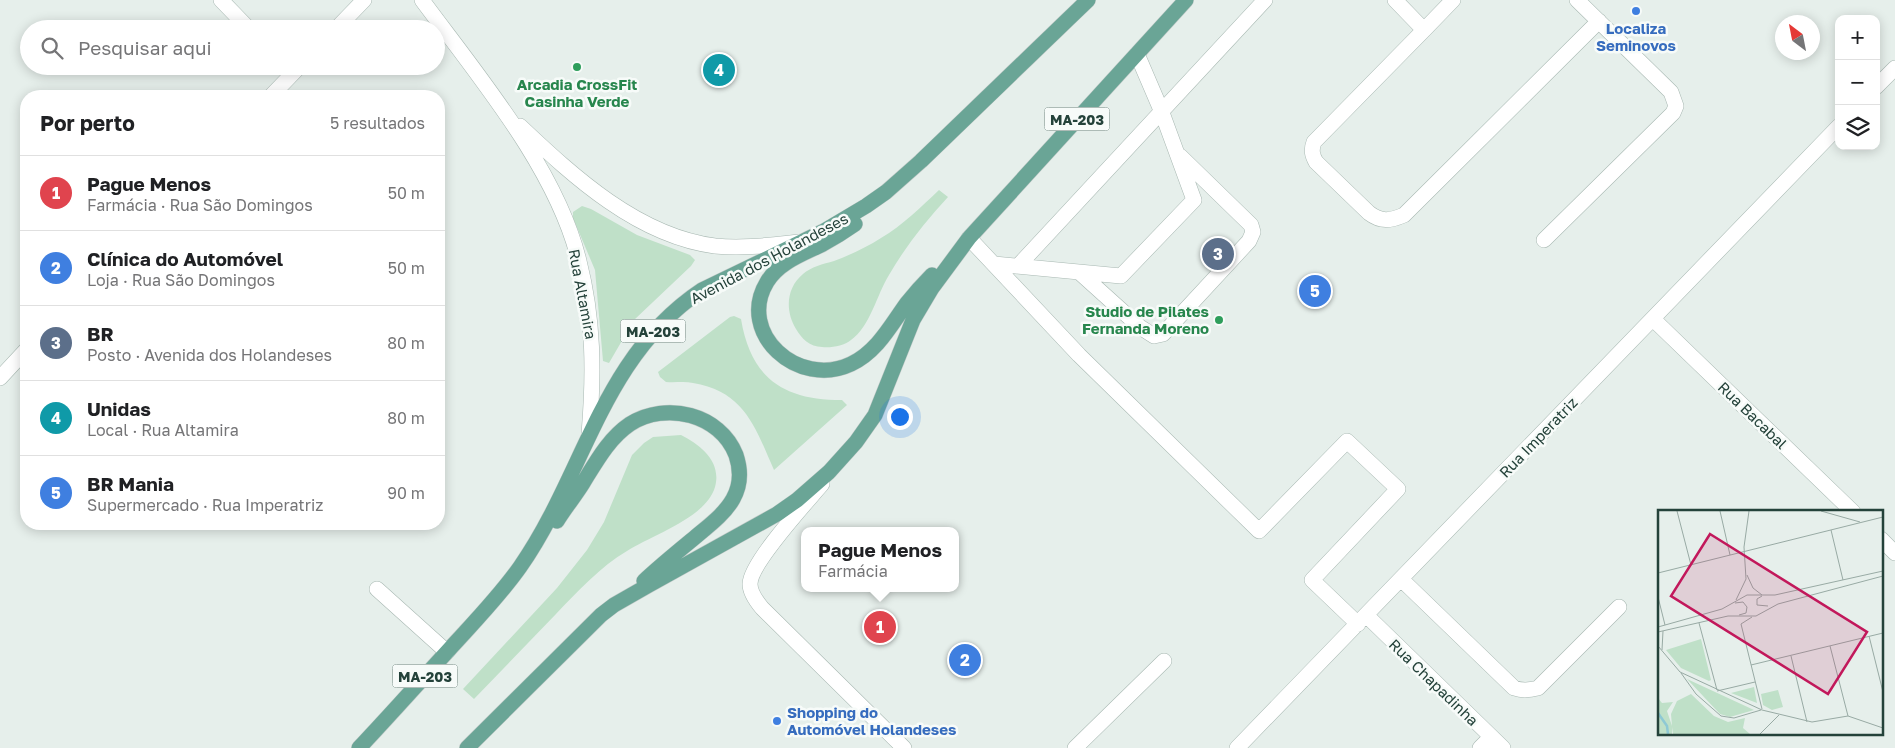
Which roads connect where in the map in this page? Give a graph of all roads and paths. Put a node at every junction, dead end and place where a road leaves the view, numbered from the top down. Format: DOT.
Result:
graph roads {
  1 [pos="221,0"];
  2 [pos="364,0"];
  3 [pos="422,0"];
  4 [pos="1088,0"];
  5 [pos="1186,0"];
  6 [pos="1264,0"];
  7 [pos="1394,0"];
  8 [pos="1453,0"];
  9 [pos="1578,0"];
  10 [pos="240,20"];
  11 [pos="345,20"];
  12 [pos="437,20"];
  13 [pos="1599,21"];
  14 [pos="1424,30"];
  15 [pos="445,31"];
  16 [pos="1137,54"];
  17 [pos="1895,68"];
  18 [pos="288,75"];
  19 [pos="1880,83"];
  20 [pos="276,90"];
  21 [pos="503,110"];
  22 [pos="1161,110"];
  23 [pos="1835,130"];
  24 [pos="1177,154"];
  25 [pos="921,161"];
  26 [pos="968,238"];
  27 [pos="1544,240"];
  28 [pos="802,241"];
  29 [pos="994,264"];
  30 [pos="1018,266"];
  31 [pos="1078,272"];
  32 [pos="1653,319"];
  33 [pos="20,355"];
  34 [pos="2,370"];
  35 [pos="589,436"];
  36 [pos="844,457"];
  37 [pos="1851,510"];
  38 [pos="1882,540"];
  39 [pos="1895,553"];
  40 [pos="1401,579"];
  41 [pos="378,589"];
  42 [pos="490,604"];
  43 [pos="1619,607"];
  44 [pos="601,615"];
  45 [pos="1362,620"];
  46 [pos="447,652"];
  47 [pos="1164,662"];
  48 [pos="1491,737"];
  49 [pos="360,748"];
  50 [pos="467,748"];
  51 [pos="904,748"];
  52 [pos="1075,748"];
  53 [pos="1237,748"];
  54 [pos="1480,748"];
  55 [pos="1503,748"];
  1 -- 10 [label="street"];
  2 -- 11 [label="street"];
  3 -- 12 [label="street, Rua Altamira"];
  4 -- 25 [label="main road, Avenida dos Holandeses / MA-203"];
  5 -- 16 [label="main road, MA-203"];
  6 -- 22 [label="street"];
  7 -- 14 [label="street"];
  8 -- 14 [label="street"];
  9 -- 13 [label="street"];
  13 -- 14 [label="street"];
  13 -- 27 [label="street"];
  15 -- 21 [label="street, Rua Altamira"];
  16 -- 22 [label="street"];
  16 -- 26 [label="main road, MA-203"];
  17 -- 19 [label="street"];
  18 -- 20 [label="street"];
  21 -- 28 [label="street, Rua Altamira"];
  21 -- 35 [label="street, Rua Altamira"];
  22 -- 24 [label="street"];
  22 -- 30 [label="street"];
  23 -- 32 [label="street, Rua Imperatriz"];
  24 -- 31 [label="street"];
  24 -- 31 [label="street"];
  25 -- 26 [label="main road"];
  25 -- 28 [label="main road, Avenida dos Holandeses / MA-203"];
  26 -- 29 [label="street"];
  26 -- 36 [label="main road, MA-203"];
  28 -- 35 [label="main road, Avenida dos Holandeses / MA-203"];
  29 -- 30 [label="street"];
  29 -- 45 [label="street, Rua Chapadinha"];
  30 -- 31 [label="street"];
  32 -- 37 [label="street, Rua Bacabal"];
  32 -- 40 [label="street, Rua Imperatriz"];
  33 -- 34 [label="street"];
  35 -- 42 [label="main road, Avenida dos Holandeses / MA-203"];
  36 -- 44 [label="main road, MA-203"];
  36 -- 51 [label="street"];
  38 -- 39 [label="street"];
  40 -- 43 [label="street"];
  40 -- 45 [label="street, Rua Imperatriz"];
  41 -- 46 [label="street"];
  42 -- 44 [label="main road"];
  42 -- 46 [label="main road, Avenida dos Holandeses / MA-203"];
  44 -- 50 [label="main road, MA-203"];
  45 -- 48 [label="street, Rua Chapadinha"];
  45 -- 53 [label="street, Rua Imperatriz"];
  46 -- 49 [label="main road, Avenida dos Holandeses / MA-203"];
  47 -- 52 [label="street"];
  48 -- 54 [label="street"];
  48 -- 55 [label="street, Rua Chapadinha"];
}
